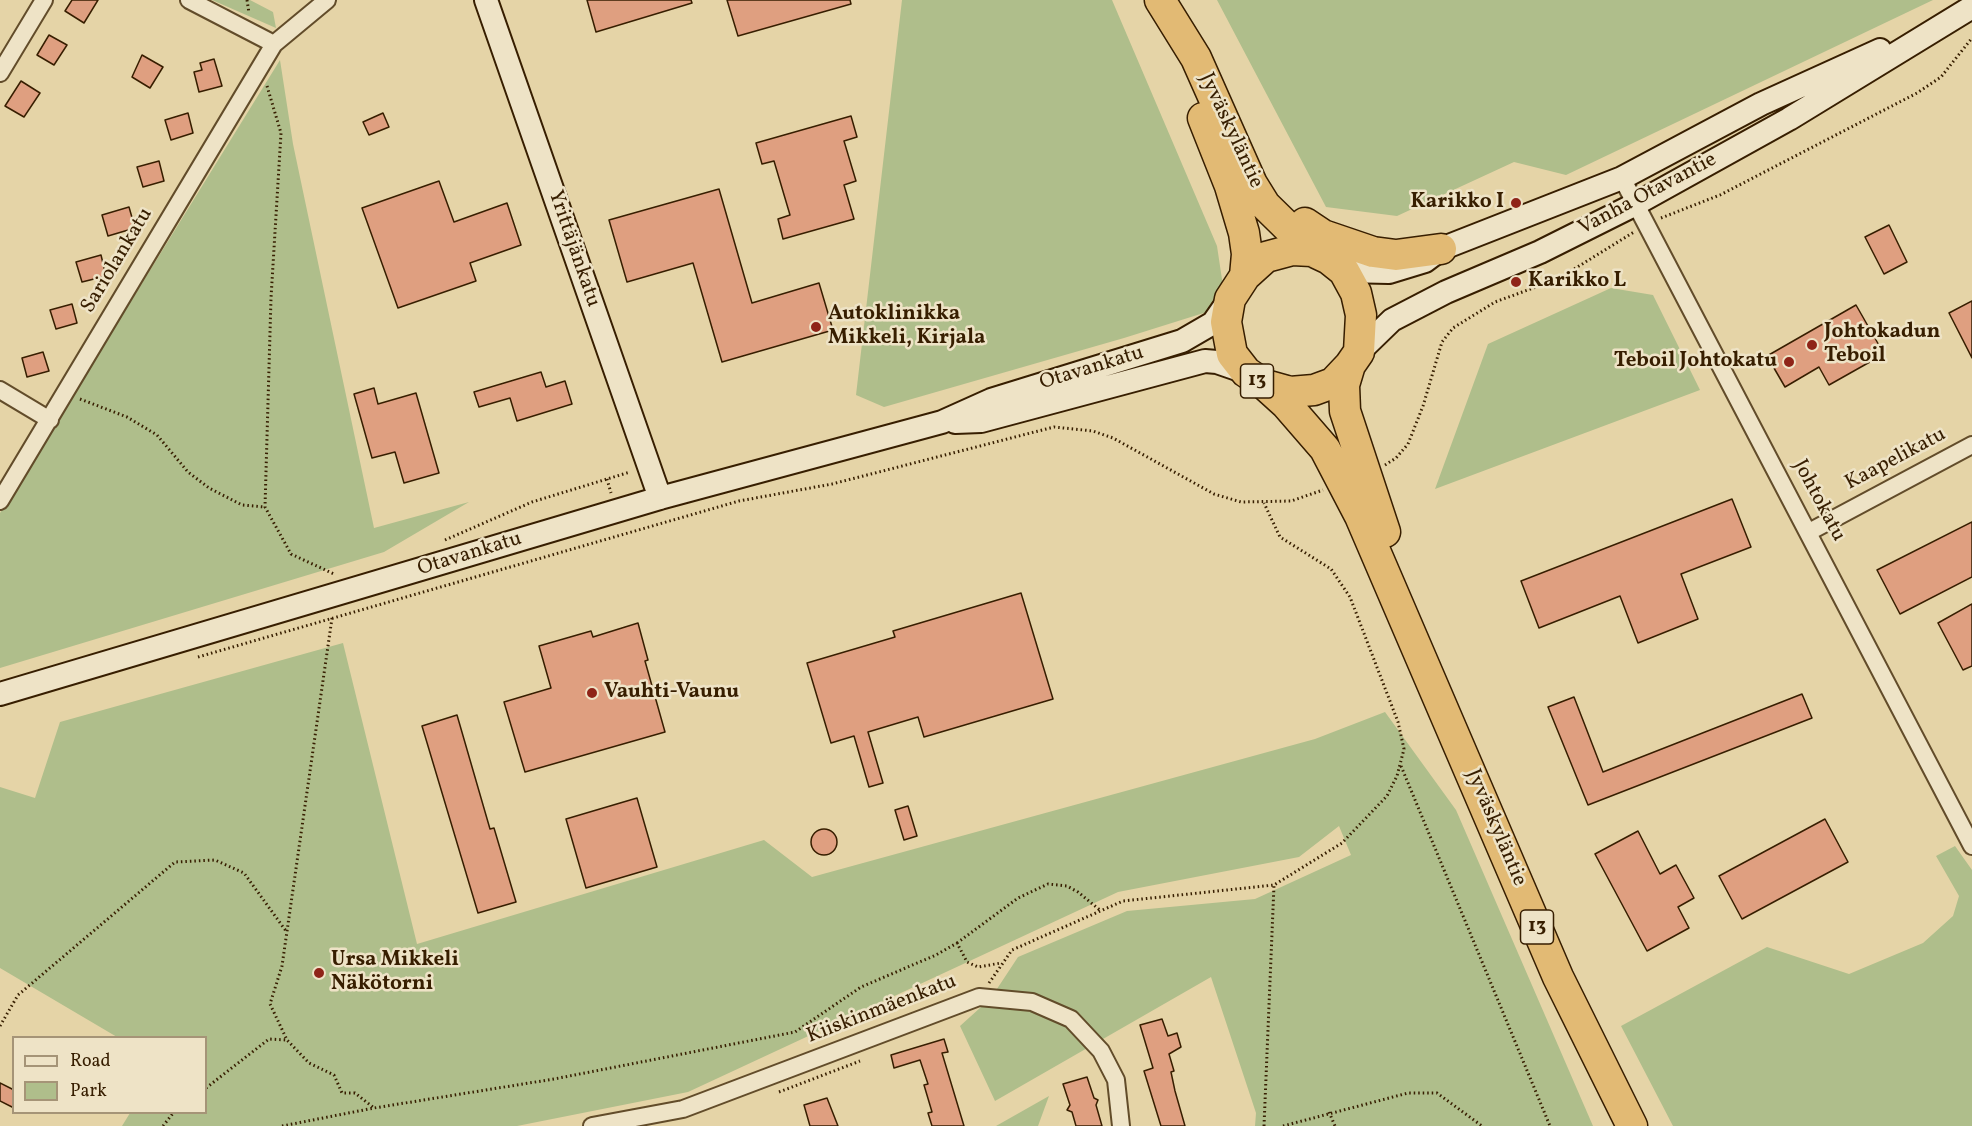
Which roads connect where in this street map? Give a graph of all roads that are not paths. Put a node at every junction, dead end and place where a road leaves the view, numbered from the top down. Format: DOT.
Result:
graph roads {
  1 [pos="44,0"];
  2 [pos="189,0"];
  3 [pos="327,0"];
  4 [pos="486,0"];
  5 [pos="1150,0"];
  6 [pos="1160,0"];
  7 [pos="1972,7"];
  8 [pos="1934,29"];
  9 [pos="274,44"];
  10 [pos="0,73"];
  11 [pos="1242,159"];
  12 [pos="1622,178"];
  13 [pos="1634,205"];
  14 [pos="1442,249"];
  15 [pos="1312,251"];
  16 [pos="1344,270"];
  17 [pos="1237,287"];
  18 [pos="1355,358"];
  19 [pos="1256,378"];
  20 [pos="0,390"];
  21 [pos="50,420"];
  22 [pos="942,422"];
  23 [pos="1972,445"];
  24 [pos="660,498"];
  25 [pos="0,501"];
  26 [pos="1809,532"];
  27 [pos="0,694"];
  28 [pos="1452,725"];
  29 [pos="1972,846"];
  30 [pos="592,1126"];
  31 [pos="1121,1126"];
  32 [pos="1632,1126"];
  1 -- 10 [label="street"];
  2 -- 9 [label="street"];
  3 -- 9 [label="street"];
  4 -- 24 [label="main road, Yrittäjänkatu"];
  5 -- 17 [label="highway, Jyväskyläntie / 13"];
  6 -- 11 [label="highway, Jyväskyläntie"];
  7 -- 8 [label="main road, Vanha Otavantie"];
  8 -- 12 [label="main road, Vanha Otavantie"];
  8 -- 13 [label="main road, Vanha Otavantie"];
  9 -- 21 [label="street, Sariolankatu"];
  11 -- 14 [label="highway"];
  11 -- 15 [label="highway, Jyväskyläntie"];
  12 -- 13 [label="street, Johtokatu"];
  12 -- 14 [label="main road, Vanha Otavantie"];
  13 -- 18 [label="main road, Vanha Otavantie"];
  13 -- 26 [label="street, Johtokatu"];
  14 -- 16 [label="main road, Vanha Otavantie"];
  15 -- 16 [label="highway"];
  15 -- 17 [label="highway"];
  16 -- 18 [label="highway, 13"];
  17 -- 19 [label="highway, 13"];
  17 -- 22 [label="main road, Otavankatu"];
  18 -- 19 [label="highway, 13"];
  18 -- 28 [label="highway, Jyväskyläntie / 13"];
  19 -- 22 [label="main road, Otavankatu"];
  19 -- 28 [label="highway, Jyväskyläntie / 13"];
  20 -- 21 [label="street"];
  21 -- 25 [label="street, Sariolankatu"];
  22 -- 24 [label="main road, Otavankatu"];
  23 -- 26 [label="street, Kaapelikatu"];
  24 -- 27 [label="main road, Otavankatu"];
  26 -- 29 [label="street, Johtokatu"];
  28 -- 32 [label="highway, Jyväskyläntie / 13"];
  30 -- 31 [label="street, Kiiskinmäenkatu"];
}
